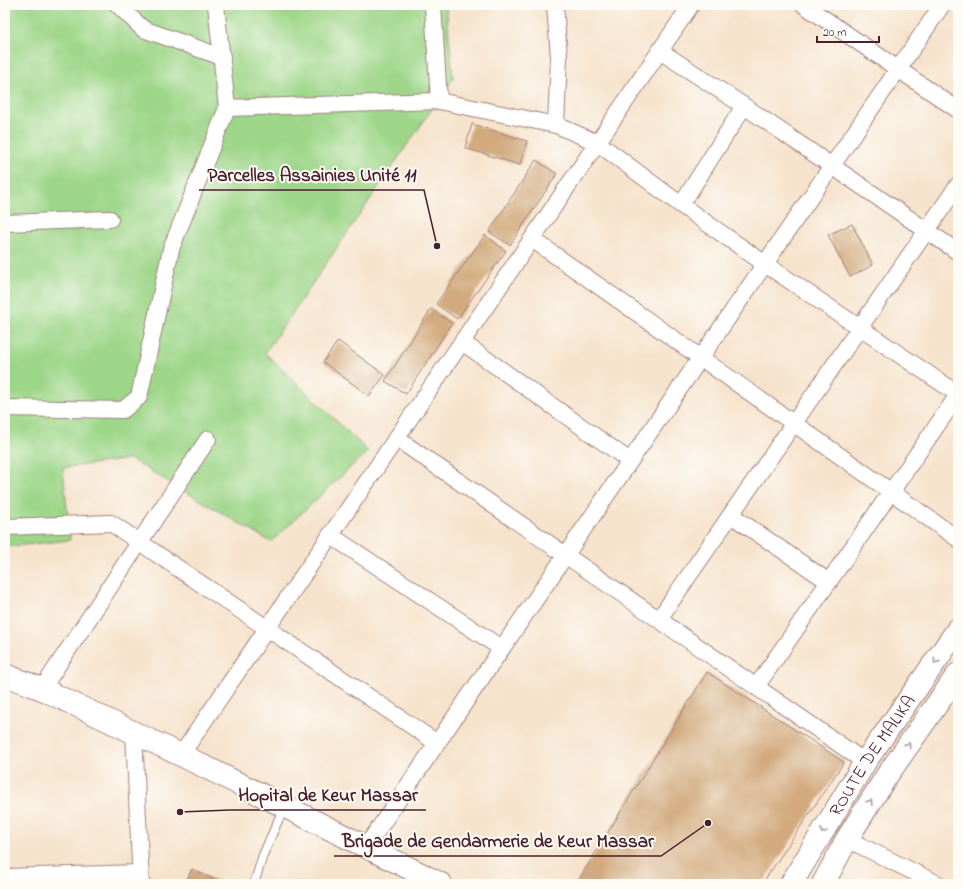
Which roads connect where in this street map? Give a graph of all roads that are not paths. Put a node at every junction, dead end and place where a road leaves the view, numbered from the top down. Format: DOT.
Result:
graph roads {
  1 [pos="118,5"];
  2 [pos="216,5"];
  3 [pos="433,5"];
  4 [pos="555,5"];
  5 [pos="804,5"];
  6 [pos="942,5"];
  7 [pos="686,8"];
  8 [pos="660,51"];
  9 [pos="222,57"];
  10 [pos="899,68"];
  11 [pos="440,101"];
  12 [pos="744,106"];
  13 [pos="227,108"];
  14 [pos="958,110"];
  15 [pos="556,125"];
  16 [pos="598,143"];
  17 [pos="832,166"];
  18 [pos="958,185"];
  19 [pos="681,205"];
  20 [pos="110,219"];
  21 [pos="5,223"];
  22 [pos="927,230"];
  23 [pos="532,239"];
  24 [pos="958,252"];
  25 [pos="765,264"];
  26 [pos="860,328"];
  27 [pos="462,342"];
  28 [pos="701,357"];
  29 [pos="958,394"];
  30 [pos="5,408"];
  31 [pos="794,423"];
  32 [pos="396,438"];
  33 [pos="208,439"];
  34 [pos="630,461"];
  35 [pos="891,492"];
  36 [pos="731,514"];
  37 [pos="5,527"];
  38 [pos="330,535"];
  39 [pos="958,539"];
  40 [pos="140,542"];
  41 [pos="565,555"];
  42 [pos="828,582"];
  43 [pos="659,619"];
  44 [pos="267,628"];
  45 [pos="958,629"];
  46 [pos="501,648"];
  47 [pos="958,674"];
  48 [pos="5,675"];
  49 [pos="756,687"];
  50 [pos="42,689"];
  51 [pos="134,732"];
  52 [pos="437,743"];
  53 [pos="181,755"];
  54 [pos="865,762"];
  55 [pos="285,806"];
  56 [pos="847,839"];
  57 [pos="366,847"];
  58 [pos="5,877"];
  59 [pos="140,879"];
  60 [pos="254,884"];
  61 [pos="441,884"];
  62 [pos="791,884"];
  63 [pos="823,884"];
  64 [pos="938,884"];
  1 -- 9 [label="street"];
  2 -- 9 [label="street"];
  3 -- 11 [label="street"];
  4 -- 15 [label="street"];
  5 -- 10 [label="street"];
  6 -- 10 [label="street"];
  7 -- 8 [label="street"];
  8 -- 12 [label="street"];
  8 -- 16 [label="street"];
  9 -- 13 [label="street"];
  10 -- 14 [label="street"];
  10 -- 17 [label="street"];
  11 -- 13 [label="street"];
  11 -- 15 [label="street"];
  12 -- 17 [label="street"];
  12 -- 19 [label="street"];
  13 -- 30 [label="street"];
  15 -- 16 [label="street"];
  16 -- 19 [label="street"];
  16 -- 23 [label="street"];
  17 -- 22 [label="street"];
  17 -- 25 [label="street"];
  18 -- 22 [label="street"];
  19 -- 25 [label="street"];
  20 -- 21 [label="street"];
  22 -- 24 [label="street"];
  22 -- 26 [label="street"];
  23 -- 27 [label="street"];
  23 -- 28 [label="street"];
  25 -- 26 [label="street"];
  25 -- 28 [label="street"];
  26 -- 29 [label="street"];
  26 -- 31 [label="street"];
  27 -- 32 [label="street"];
  27 -- 34 [label="street"];
  28 -- 31 [label="street"];
  28 -- 34 [label="street"];
  29 -- 35 [label="street"];
  31 -- 35 [label="street"];
  31 -- 36 [label="street"];
  32 -- 38 [label="street"];
  32 -- 41 [label="street"];
  33 -- 40 [label="street"];
  34 -- 41 [label="street"];
  35 -- 39 [label="street"];
  35 -- 42 [label="street"];
  36 -- 42 [label="street"];
  36 -- 43 [label="street"];
  37 -- 40 [label="street"];
  38 -- 44 [label="street"];
  38 -- 46 [label="street"];
  40 -- 44 [label="street"];
  40 -- 50 [label="street"];
  41 -- 43 [label="street"];
  41 -- 46 [label="street"];
  42 -- 49 [label="street"];
  43 -- 49 [label="street"];
  44 -- 52 [label="street"];
  44 -- 53 [label="street"];
  45 -- 54 [label="main road, ROUTE DE MALIKA, one-way"];
  46 -- 52 [label="street"];
  56 -- 47 [label="main road, ROUTE DE MALIKA, one-way"];
  48 -- 50 [label="main road"];
  49 -- 54 [label="street"];
  50 -- 51 [label="main road"];
  51 -- 53 [label="main road"];
  51 -- 59 [label="street"];
  52 -- 57 [label="street"];
  53 -- 55 [label="main road"];
  54 -- 62 [label="main road, ROUTE DE MALIKA, one-way"];
  55 -- 57 [label="main road"];
  55 -- 60 [label="lane"];
  56 -- 63 [label="main road, ROUTE DE MALIKA"];
  56 -- 64 [label="street"];
  57 -- 61 [label="main road"];
  58 -- 59 [label="street"];
}
